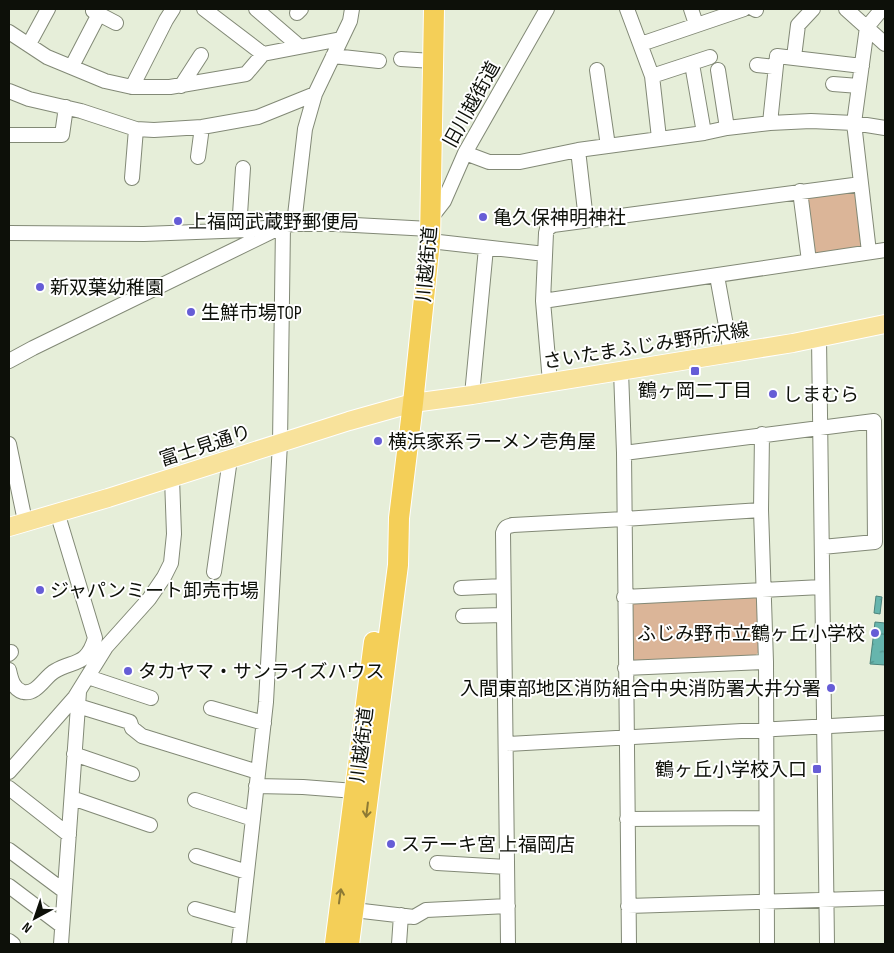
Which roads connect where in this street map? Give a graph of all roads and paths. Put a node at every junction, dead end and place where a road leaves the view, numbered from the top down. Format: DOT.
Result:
graph roads {
  1 [pos="48,9"];
  2 [pos="173,9"];
  3 [pos="204,9"];
  4 [pos="256,9"];
  5 [pos="352,9"];
  6 [pos="434,9"];
  7 [pos="547,9"];
  8 [pos="627,9"];
  9 [pos="691,9"];
  10 [pos="813,9"];
  11 [pos="846,9"];
  12 [pos="882,9"];
  13 [pos="740,13"];
  14 [pos="116,23"];
  15 [pos="867,27"];
  16 [pos="697,29"];
  17 [pos="9,32"];
  18 [pos="341,39"];
  19 [pos="29,44"];
  20 [pos="641,44"];
  21 [pos="885,44"];
  22 [pos="299,46"];
  23 [pos="263,54"];
  24 [pos="201,55"];
  25 [pos="333,56"];
  26 [pos="710,56"];
  27 [pos="794,57"];
  28 [pos="401,59"];
  29 [pos="379,61"];
  30 [pos="433,61"];
  31 [pos="692,64"];
  32 [pos="757,64"];
  33 [pos="72,66"];
  34 [pos="862,66"];
  35 [pos="775,67"];
  36 [pos="597,70"];
  37 [pos="718,70"];
  38 [pos="652,76"];
  39 [pos="833,84"];
  40 [pos="181,86"];
  41 [pos="859,86"];
  42 [pos="132,87"];
  43 [pos="9,91"];
  44 [pos="315,94"];
  45 [pos="66,107"];
  46 [pos="770,123"];
  47 [pos="854,123"];
  48 [pos="202,127"];
  49 [pos="727,128"];
  50 [pos="885,128"];
  51 [pos="136,129"];
  52 [pos="704,133"];
  53 [pos="9,135"];
  54 [pos="659,138"];
  55 [pos="608,146"];
  56 [pos="578,150"];
  57 [pos="465,153"];
  58 [pos="198,157"];
  59 [pos="243,168"];
  60 [pos="132,178"];
  61 [pos="861,184"];
  62 [pos="800,191"];
  63 [pos="586,220"];
  64 [pos="288,225"];
  65 [pos="239,230"];
  66 [pos="430,230"];
  67 [pos="9,233"];
  68 [pos="486,248"];
  69 [pos="885,250"];
  70 [pos="869,252"];
  71 [pos="544,254"];
  72 [pos="809,261"];
  73 [pos="717,276"];
  74 [pos="543,301"];
  75 [pos="885,324"];
  76 [pos="819,338"];
  77 [pos="730,353"];
  78 [pos="9,361"];
  79 [pos="621,371"];
  80 [pos="550,382"];
  81 [pos="472,395"];
  82 [pos="413,403"];
  83 [pos="820,427"];
  84 [pos="762,434"];
  85 [pos="280,443"];
  86 [pos="9,444"];
  87 [pos="624,453"];
  88 [pos="230,459"];
  89 [pos="172,478"];
  90 [pos="761,510"];
  91 [pos="57,512"];
  92 [pos="399,518"];
  93 [pos="624,519"];
  94 [pos="17,524"];
  95 [pos="822,547"];
  96 [pos="214,572"];
  97 [pos="504,586"];
  98 [pos="822,587"];
  99 [pos="461,588"];
  100 [pos="763,590"];
  101 [pos="624,597"];
  102 [pos="504,615"];
  103 [pos="463,616"];
  104 [pos="766,662"];
  105 [pos="625,668"];
  106 [pos="9,670"];
  107 [pos="88,677"];
  108 [pos="78,692"];
  109 [pos="151,698"];
  110 [pos="78,706"];
  111 [pos="211,708"];
  112 [pos="264,723"];
  113 [pos="885,723"];
  114 [pos="824,726"];
  115 [pos="766,730"];
  116 [pos="627,737"];
  117 [pos="506,744"];
  118 [pos="74,754"];
  119 [pos="9,772"];
  120 [pos="258,772"];
  121 [pos="132,774"];
  122 [pos="256,786"];
  123 [pos="9,788"];
  124 [pos="355,791"];
  125 [pos="72,798"];
  126 [pos="195,800"];
  127 [pos="766,818"];
  128 [pos="627,819"];
  129 [pos="252,820"];
  130 [pos="150,825"];
  131 [pos="69,835"];
  132 [pos="9,850"];
  133 [pos="196,856"];
  134 [pos="437,863"];
  135 [pos="507,867"];
  136 [pos="247,872"];
  137 [pos="9,886"];
  138 [pos="64,891"];
  139 [pos="885,898"];
  140 [pos="826,900"];
  141 [pos="767,902"];
  142 [pos="508,906"];
  143 [pos="628,906"];
  144 [pos="195,909"];
  145 [pos="354,910"];
  146 [pos="400,915"];
  147 [pos="241,922"];
  148 [pos="62,926"];
  149 [pos="9,941"];
  150 [pos="13,944"];
  151 [pos="60,944"];
  152 [pos="239,944"];
  153 [pos="335,944"];
  154 [pos="350,944"];
  155 [pos="399,944"];
  156 [pos="508,944"];
  157 [pos="629,944"];
  158 [pos="767,944"];
  159 [pos="827,944"];
  1 -- 19 [label="street"];
  2 -- 42 [label="street"];
  3 -- 23 [label="street"];
  4 -- 22 [label="street"];
  5 -- 18 [label="street"];
  6 -- 30 [label="highway, 川越街道"];
  7 -- 57 [label="street, 旧川越街道"];
  8 -- 20 [label="street"];
  9 -- 16 [label="street"];
  10 -- 27 [label="street"];
  11 -- 15 [label="street"];
  12 -- 15 [label="street"];
  13 -- 16 [label="street"];
  14 -- 33 [label="street"];
  15 -- 21 [label="street"];
  15 -- 34 [label="street"];
  16 -- 20 [label="street"];
  17 -- 19 [label="street"];
  18 -- 22 [label="street"];
  18 -- 25 [label="street"];
  19 -- 33 [label="street"];
  20 -- 38 [label="street"];
  22 -- 23 [label="street"];
  23 -- 40 [label="street"];
  24 -- 40 [label="street"];
  25 -- 29 [label="street"];
  25 -- 44 [label="street"];
  26 -- 31 [label="street"];
  27 -- 34 [label="street"];
  27 -- 35 [label="street"];
  28 -- 30 [label="street"];
  30 -- 66 [label="highway, 川越街道"];
  31 -- 38 [label="street"];
  31 -- 52 [label="street"];
  32 -- 35 [label="street"];
  33 -- 42 [label="street"];
  34 -- 41 [label="street"];
  35 -- 46 [label="street"];
  36 -- 55 [label="street"];
  37 -- 49 [label="street"];
  38 -- 54 [label="street"];
  39 -- 41 [label="street"];
  40 -- 42 [label="street"];
  41 -- 47 [label="street"];
  43 -- 45 [label="street"];
  44 -- 48 [label="street"];
  44 -- 64 [label="street"];
  45 -- 51 [label="street"];
  45 -- 53 [label="street"];
  46 -- 47 [label="street"];
  46 -- 49 [label="street"];
  47 -- 50 [label="street"];
  47 -- 61 [label="street"];
  48 -- 51 [label="street"];
  48 -- 58 [label="street"];
  49 -- 52 [label="street"];
  51 -- 60 [label="street"];
  52 -- 54 [label="street"];
  54 -- 55 [label="street"];
  55 -- 56 [label="street"];
  56 -- 57 [label="street"];
  56 -- 63 [label="street"];
  57 -- 66 [label="street, 旧川越街道"];
  59 -- 65 [label="street"];
  61 -- 62 [label="street"];
  61 -- 70 [label="street"];
  62 -- 63 [label="street"];
  62 -- 72 [label="street"];
  63 -- 71 [label="street"];
  64 -- 65 [label="street"];
  64 -- 66 [label="street"];
  64 -- 78 [label="street"];
  64 -- 85 [label="street"];
  65 -- 67 [label="street"];
  66 -- 68 [label="street"];
  66 -- 82 [label="highway, 川越街道"];
  68 -- 71 [label="street"];
  68 -- 81 [label="street"];
  69 -- 70 [label="street"];
  70 -- 72 [label="street"];
  71 -- 74 [label="street"];
  72 -- 73 [label="street"];
  73 -- 74 [label="street"];
  73 -- 77 [label="street"];
  74 -- 80 [label="street"];
  75 -- 76 [label="main road, さいたまふじみ野所沢線"];
  76 -- 77 [label="main road, さいたまふじみ野所沢線"];
  76 -- 83 [label="street"];
  77 -- 79 [label="main road, さいたまふじみ野所沢線"];
  79 -- 80 [label="main road, さいたまふじみ野所沢線"];
  79 -- 87 [label="street"];
  80 -- 81 [label="main road, さいたまふじみ野所沢線"];
  81 -- 82 [label="main road, さいたまふじみ野所沢線"];
  82 -- 85 [label="main road, 富士見通り"];
  82 -- 92 [label="highway, 川越街道"];
  83 -- 84 [label="street"];
  83 -- 95 [label="street"];
  83 -- 95 [label="street"];
  84 -- 87 [label="street"];
  84 -- 90 [label="street"];
  85 -- 88 [label="main road, 富士見通り"];
  85 -- 112 [label="street"];
  86 -- 94 [label="street"];
  87 -- 93 [label="street"];
  88 -- 89 [label="main road, 富士見通り"];
  88 -- 96 [label="street"];
  89 -- 91 [label="main road, 富士見通り"];
  89 -- 107 [label="street"];
  90 -- 93 [label="street"];
  90 -- 100 [label="street"];
  91 -- 94 [label="main road, 富士見通り"];
  91 -- 106 [label="street"];
  92 -- 124 [label="highway, 川越街道"];
  92 -- 145 [label="highway, 川越街道, one-way"];
  93 -- 97 [label="street"];
  93 -- 101 [label="street"];
  95 -- 98 [label="street"];
  97 -- 99 [label="street"];
  97 -- 102 [label="street"];
  98 -- 100 [label="street"];
  98 -- 114 [label="street"];
  100 -- 101 [label="street"];
  100 -- 104 [label="street"];
  101 -- 105 [label="street"];
  102 -- 103 [label="street"];
  102 -- 117 [label="street"];
  104 -- 105 [label="street"];
  104 -- 115 [label="street"];
  105 -- 116 [label="street"];
  107 -- 108 [label="street"];
  107 -- 109 [label="street"];
  108 -- 110 [label="street"];
  108 -- 119 [label="street"];
  110 -- 118 [label="street"];
  110 -- 120 [label="street"];
  111 -- 112 [label="street"];
  112 -- 120 [label="street"];
  113 -- 114 [label="street"];
  114 -- 115 [label="street"];
  114 -- 140 [label="street"];
  115 -- 116 [label="street"];
  115 -- 127 [label="street"];
  116 -- 117 [label="street"];
  116 -- 128 [label="street"];
  117 -- 135 [label="street"];
  118 -- 121 [label="street"];
  118 -- 125 [label="street"];
  120 -- 122 [label="street"];
  122 -- 124 [label="street"];
  122 -- 129 [label="street"];
  123 -- 131 [label="street"];
  153 -- 124 [label="highway, 川越街道, one-way"];
  125 -- 130 [label="street"];
  125 -- 131 [label="street"];
  126 -- 129 [label="street"];
  127 -- 128 [label="street"];
  127 -- 141 [label="street"];
  128 -- 143 [label="street"];
  129 -- 136 [label="street"];
  131 -- 138 [label="street"];
  132 -- 138 [label="street"];
  133 -- 136 [label="street"];
  134 -- 135 [label="street"];
  135 -- 142 [label="street"];
  136 -- 147 [label="street"];
  137 -- 148 [label="street"];
  138 -- 148 [label="street"];
  139 -- 140 [label="street"];
  140 -- 141 [label="street"];
  140 -- 159 [label="street"];
  141 -- 143 [label="street"];
  141 -- 158 [label="street"];
  142 -- 146 [label="street"];
  142 -- 156 [label="street"];
  143 -- 157 [label="street"];
  144 -- 147 [label="street"];
  145 -- 146 [label="street"];
  145 -- 154 [label="highway, 川越街道"];
  146 -- 155 [label="street"];
  147 -- 152 [label="street"];
  148 -- 151 [label="street"];
  149 -- 150 [label="street"];
}
